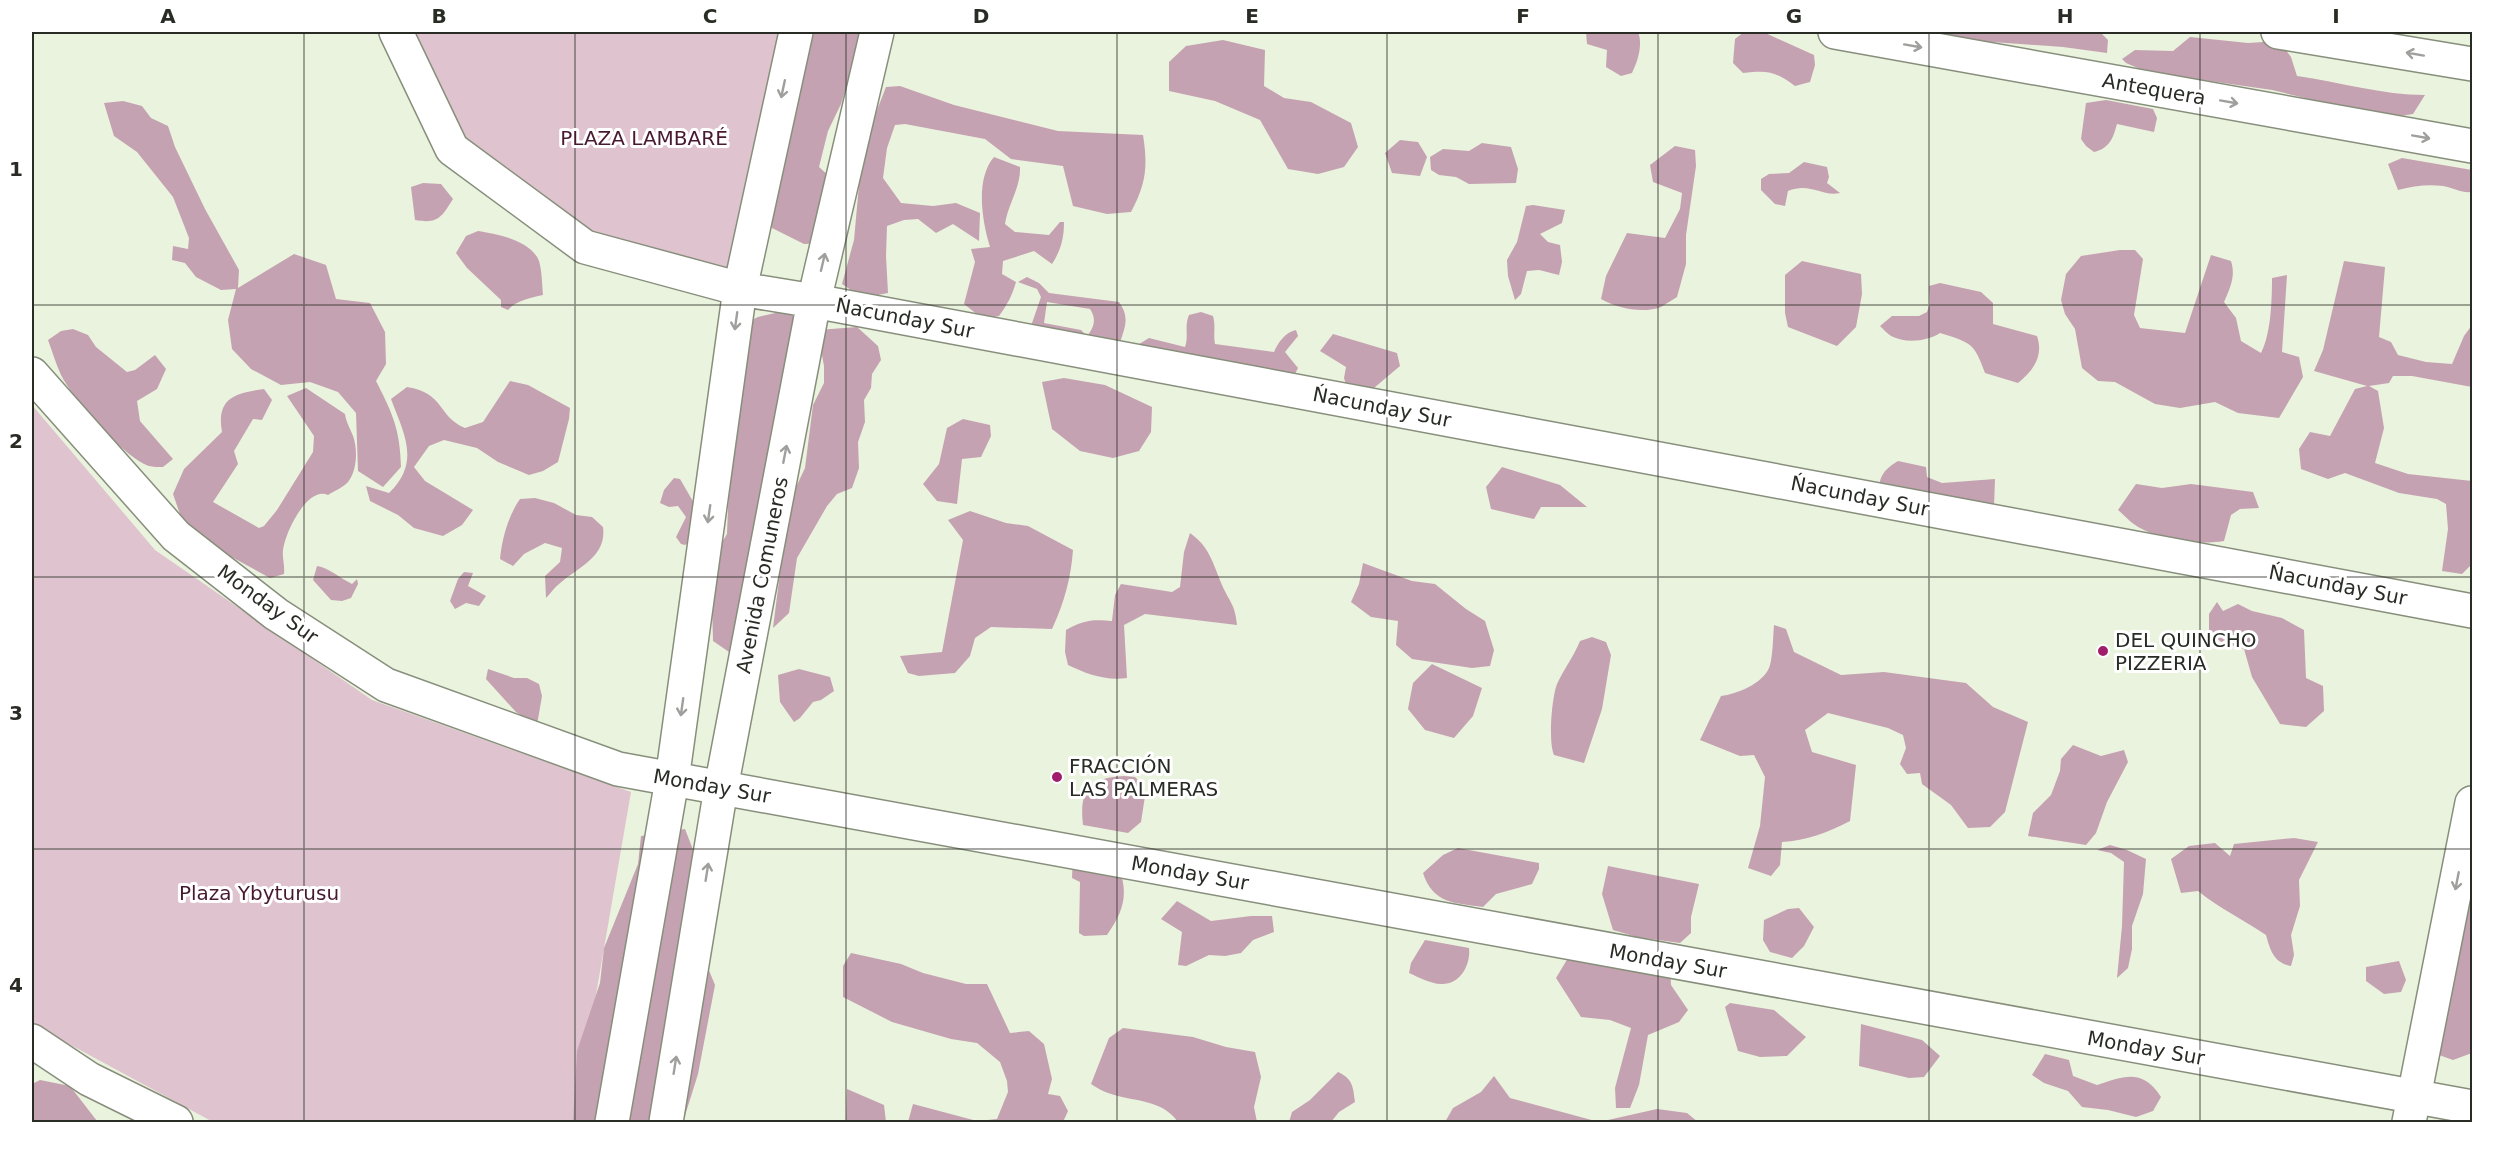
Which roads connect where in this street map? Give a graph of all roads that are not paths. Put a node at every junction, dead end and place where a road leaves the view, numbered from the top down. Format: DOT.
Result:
graph roads {
  1 [pos="396,32"];
  2 [pos="796,32"];
  3 [pos="877,32"];
  4 [pos="1835,32"];
  5 [pos="2278,32"];
  6 [pos="2472,64"];
  7 [pos="2472,146"];
  8 [pos="740,289"];
  9 [pos="814,301"];
  10 [pos="32,374"];
  11 [pos="2472,610"];
  12 [pos="672,780"];
  13 [pos="721,788"];
  14 [pos="2472,803"];
  15 [pos="32,1041"];
  16 [pos="2472,1107"];
  17 [pos="2411,1110"];
  18 [pos="176,1122"];
  19 [pos="612,1122"];
  20 [pos="666,1122"];
  1 -- 8 [label="street, Ńacunday Sur"];
  2 -- 8 [label="street, one-way"];
  9 -- 3 [label="street, Avenida Comuneros, one-way"];
  4 -- 7 [label="street, Antequera, one-way"];
  6 -- 5 [label="street, one-way"];
  8 -- 9 [label="street, Ńacunday Sur"];
  8 -- 12 [label="street, one-way"];
  9 -- 11 [label="street, Ńacunday Sur"];
  13 -- 9 [label="street, Avenida Comuneros, one-way"];
  10 -- 12 [label="street, Monday Sur"];
  12 -- 13 [label="street, Monday Sur"];
  12 -- 19 [label="street"];
  13 -- 17 [label="street, Monday Sur"];
  20 -- 13 [label="street, Avenida Comuneros, one-way"];
  14 -- 17 [label="street, one-way"];
  15 -- 18 [label="street"];
  16 -- 17 [label="street, Monday Sur"];
}
